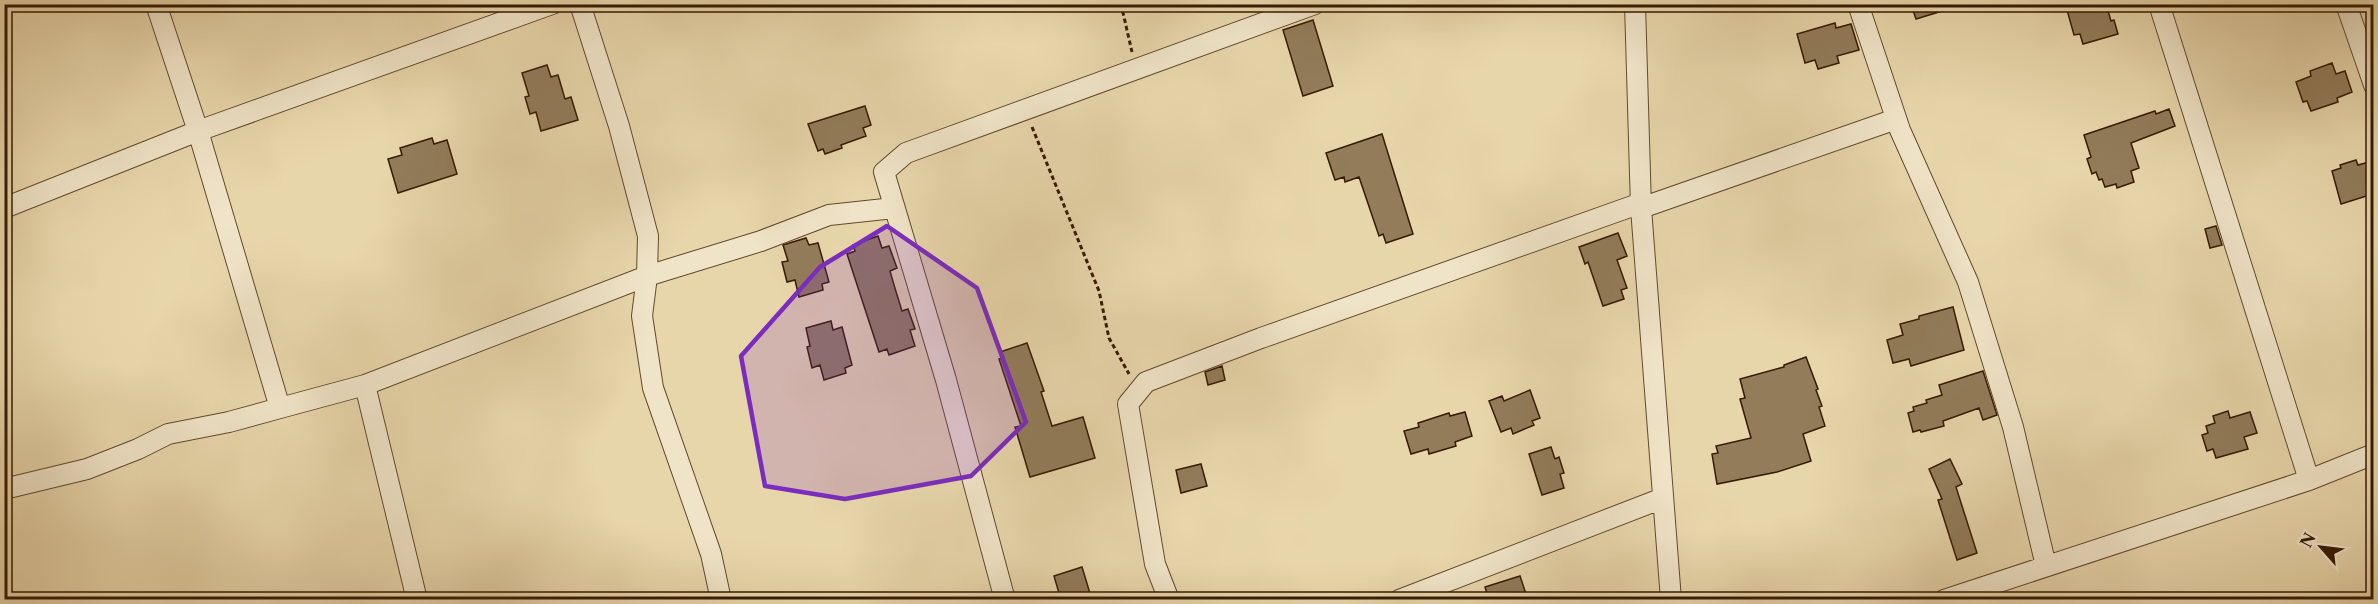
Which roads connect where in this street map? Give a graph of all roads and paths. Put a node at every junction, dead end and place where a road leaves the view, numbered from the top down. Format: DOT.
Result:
graph roads {
  1 [pos="156,4"];
  2 [pos="552,4"];
  3 [pos="580,4"];
  4 [pos="1121,4"];
  5 [pos="1315,4"];
  6 [pos="1635,4"];
  7 [pos="1857,4"];
  8 [pos="2159,4"];
  9 [pos="2346,4"];
  10 [pos="1137,70"];
  11 [pos="2373,85"];
  12 [pos="1026,111"];
  13 [pos="1896,119"];
  14 [pos="198,131"];
  15 [pos="1641,205"];
  16 [pos="4,208"];
  17 [pos="894,208"];
  18 [pos="647,276"];
  19 [pos="365,385"];
  20 [pos="1138,391"];
  21 [pos="280,408"];
  22 [pos="2373,454"];
  23 [pos="2309,480"];
  24 [pos="4,489"];
  25 [pos="1663,498"];
  26 [pos="2046,566"];
  27 [pos="417,600"];
  28 [pos="721,600"];
  29 [pos="1005,600"];
  30 [pos="1169,600"];
  31 [pos="1399,600"];
  32 [pos="1671,600"];
  33 [pos="1944,600"];
  1 -- 14 [label="street"];
  2 -- 14 [label="street"];
  3 -- 18 [label="street"];
  4 -- 10 [label="path"];
  5 -- 10 [label="street"];
  6 -- 15 [label="street"];
  7 -- 13 [label="street"];
  8 -- 23 [label="street"];
  9 -- 11 [label="street"];
  10 -- 12 [label="street"];
  12 -- 17 [label="street"];
  12 -- 20 [label="path"];
  13 -- 15 [label="street"];
  13 -- 26 [label="street"];
  14 -- 16 [label="street"];
  14 -- 21 [label="street"];
  15 -- 20 [label="street"];
  15 -- 25 [label="street"];
  17 -- 18 [label="street"];
  17 -- 29 [label="street"];
  18 -- 19 [label="street"];
  18 -- 28 [label="street"];
  19 -- 21 [label="street"];
  19 -- 27 [label="street"];
  20 -- 30 [label="street"];
  21 -- 24 [label="street"];
  22 -- 23 [label="street"];
  23 -- 26 [label="street"];
  25 -- 31 [label="street"];
  25 -- 32 [label="street"];
  26 -- 33 [label="street"];
}
